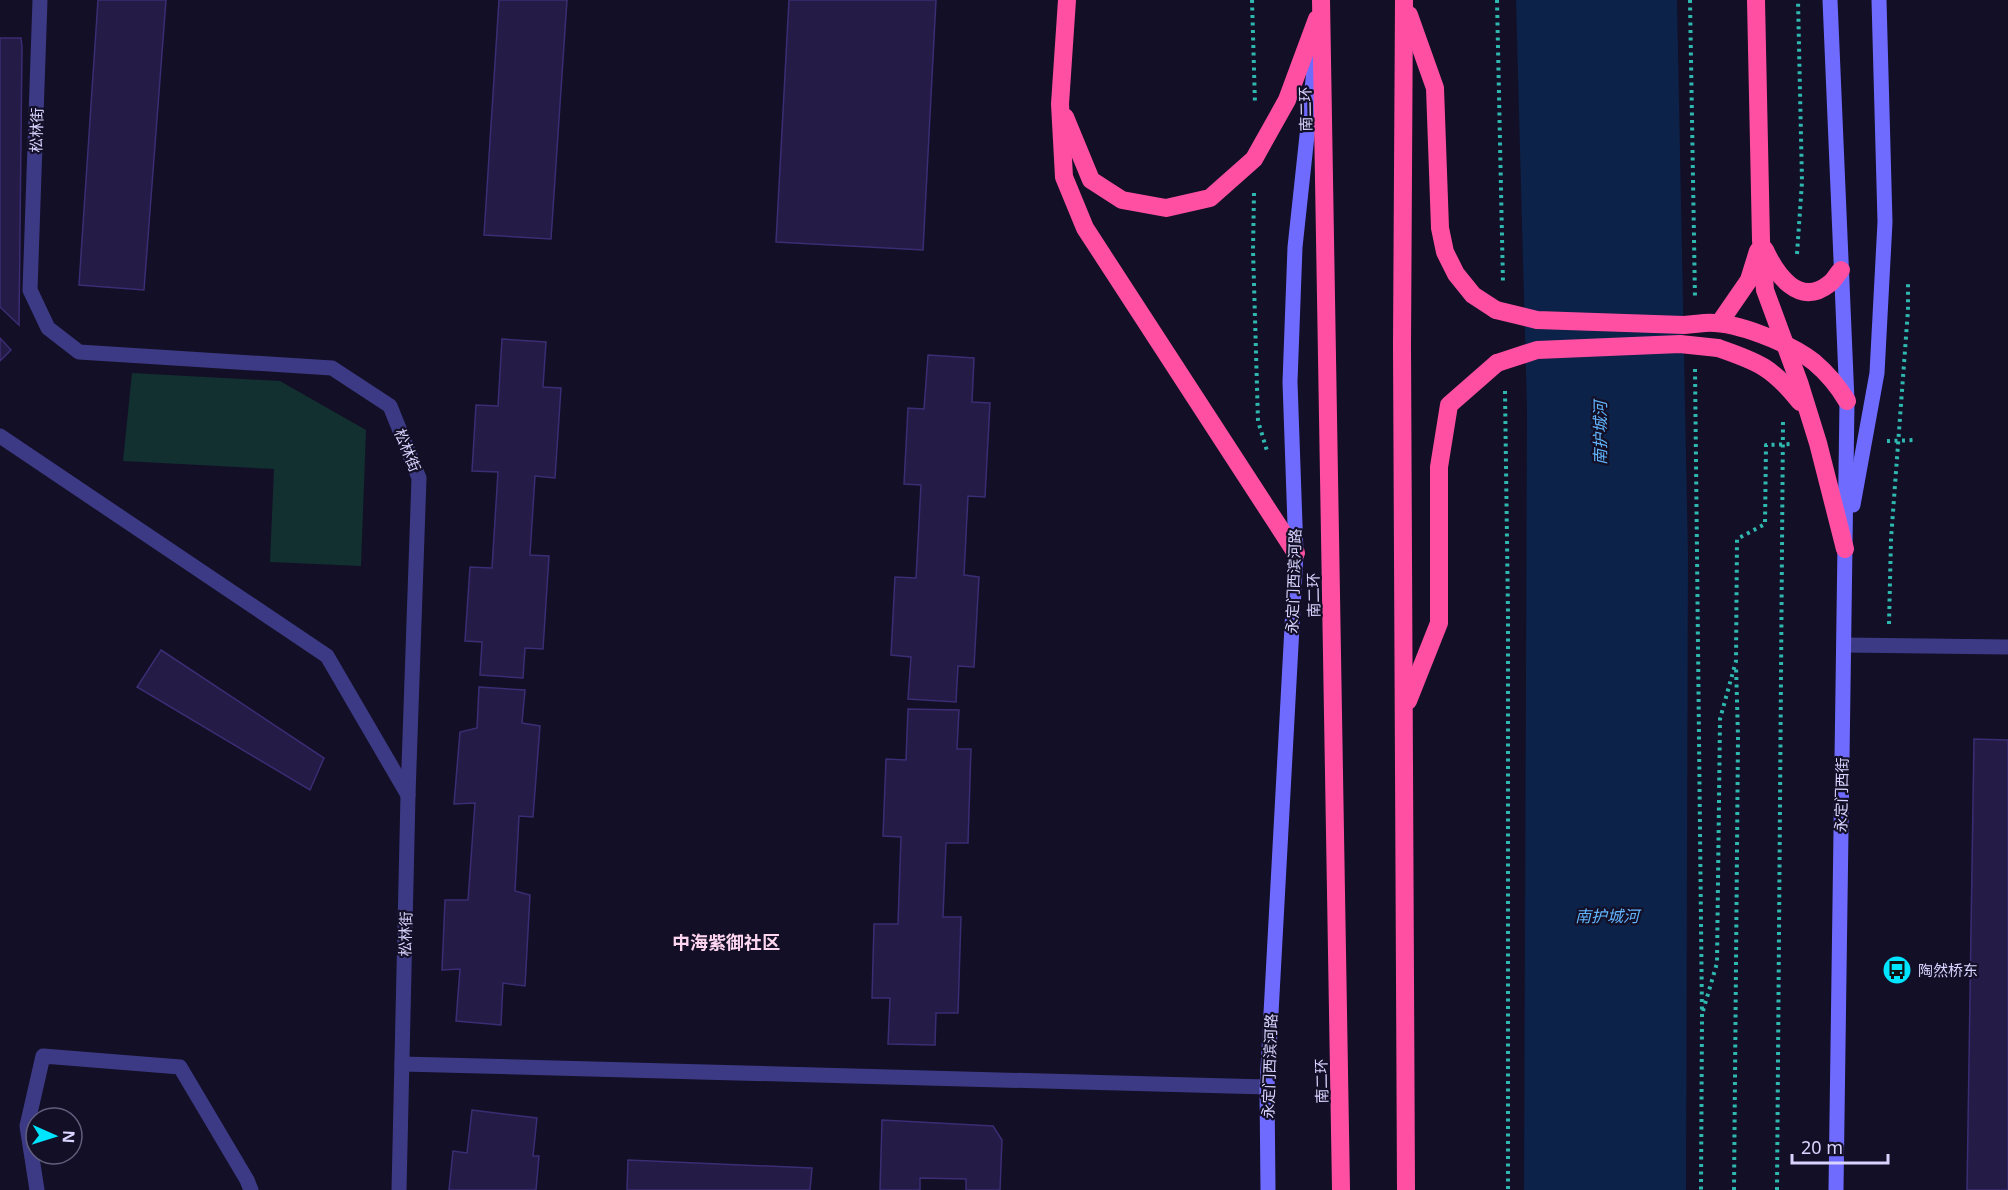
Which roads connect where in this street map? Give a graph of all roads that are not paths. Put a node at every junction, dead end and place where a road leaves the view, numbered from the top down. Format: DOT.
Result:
graph roads {
  1 [pos="40,0"];
  2 [pos="1067,0"];
  3 [pos="1756,0"];
  4 [pos="1830,0"];
  5 [pos="1879,0"];
  6 [pos="1404,1"];
  7 [pos="1321,4"];
  8 [pos="1060,104"];
  9 [pos="1761,240"];
  10 [pos="1841,270"];
  11 [pos="1712,323"];
  12 [pos="1786,346"];
  13 [pos="1847,401"];
  14 [pos="1807,410"];
  15 [pos="0,436"];
  16 [pos="1845,549"];
  17 [pos="1296,553"];
  18 [pos="1844,645"];
  19 [pos="2008,647"];
  20 [pos="1404,711"];
  21 [pos="408,795"];
  22 [pos="402,1064"];
  23 [pos="1267,1087"];
  24 [pos="37,1190"];
  25 [pos="251,1190"];
  26 [pos="399,1190"];
  27 [pos="1268,1190"];
  28 [pos="1341,1190"];
  29 [pos="1406,1190"];
  30 [pos="1836,1190"];
  1 -- 21 [label="street, 松林街"];
  2 -- 8 [label="highway"];
  3 -- 9 [label="highway"];
  4 -- 10 [label="street, 永定门西街"];
  5 -- 16 [label="street"];
  6 -- 11 [label="highway, bridge"];
  6 -- 20 [label="highway"];
  7 -- 8 [label="highway"];
  7 -- 17 [label="street, 永定门西滨河路"];
  7 -- 28 [label="highway, 南二环"];
  8 -- 17 [label="highway"];
  9 -- 10 [label="highway"];
  9 -- 11 [label="highway"];
  9 -- 12 [label="highway"];
  10 -- 13 [label="street, 永定门西街"];
  11 -- 12 [label="highway"];
  12 -- 13 [label="highway"];
  12 -- 14 [label="highway"];
  13 -- 16 [label="street, 永定门西街"];
  14 -- 16 [label="highway"];
  14 -- 20 [label="highway, bridge"];
  15 -- 21 [label="street"];
  16 -- 18 [label="street, 永定门西街"];
  17 -- 23 [label="street, 永定门西滨河路"];
  18 -- 19 [label="street"];
  18 -- 30 [label="street, 永定门西街"];
  20 -- 29 [label="highway"];
  21 -- 22 [label="street, 松林街"];
  22 -- 23 [label="street"];
  22 -- 26 [label="street, 松林街"];
  23 -- 27 [label="street, 永定门西滨河路"];
  24 -- 25 [label="street"];
}
